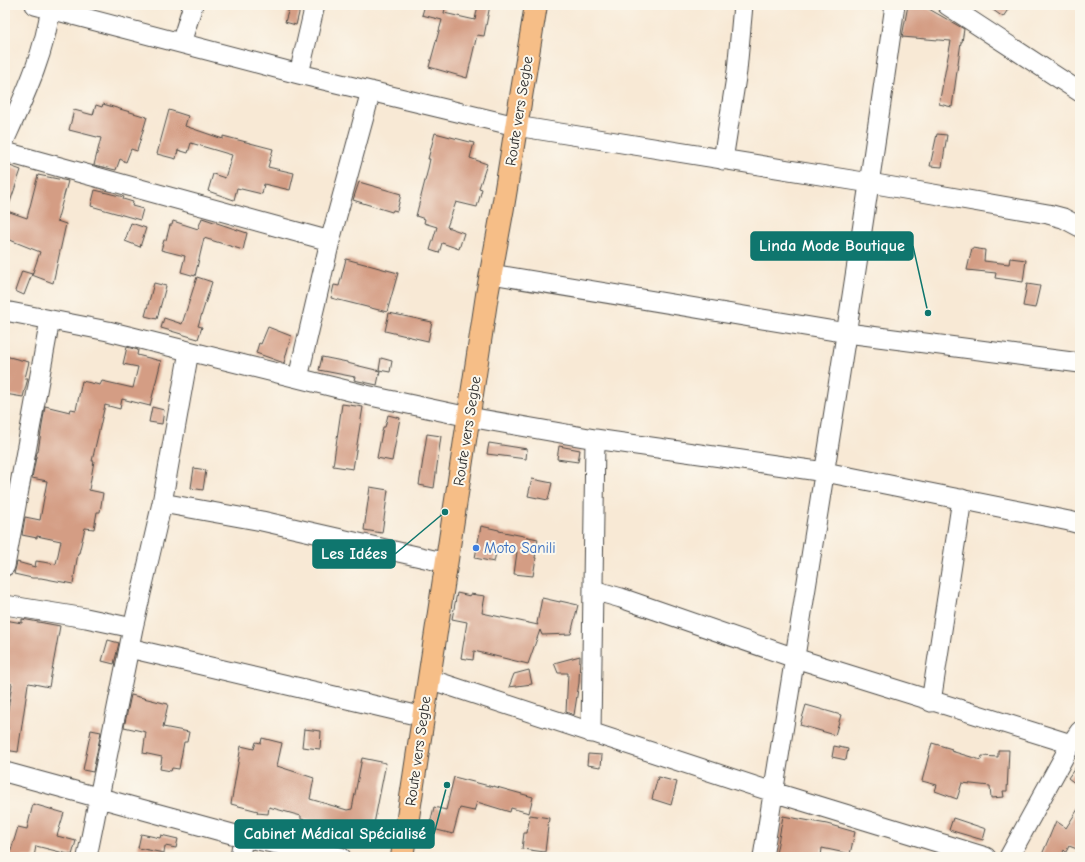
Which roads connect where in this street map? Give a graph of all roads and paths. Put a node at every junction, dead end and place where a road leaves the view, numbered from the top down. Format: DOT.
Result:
graph roads {
  1 [pos="193,5"];
  2 [pos="315,5"];
  3 [pos="536,5"];
  4 [pos="743,5"];
  5 [pos="895,5"];
  6 [pos="947,5"];
  7 [pos="46,6"];
  8 [pos="181,43"];
  9 [pos="299,74"];
  10 [pos="370,91"];
  11 [pos="1080,92"];
  12 [pos="516,126"];
  13 [pos="5,139"];
  14 [pos="5,152"];
  15 [pos="723,160"];
  16 [pos="870,183"];
  17 [pos="1080,227"];
  18 [pos="330,241"];
  19 [pos="491,274"];
  20 [pos="5,311"];
  21 [pos="50,320"];
  22 [pos="847,333"];
  23 [pos="189,351"];
  24 [pos="1080,363"];
  25 [pos="298,378"];
  26 [pos="469,416"];
  27 [pos="595,439"];
  28 [pos="824,472"];
  29 [pos="962,499"];
  30 [pos="162,503"];
  31 [pos="1080,524"];
  32 [pos="447,563"];
  33 [pos="5,566"];
  34 [pos="593,590"];
  35 [pos="5,604"];
  36 [pos="133,628"];
  37 [pos="129,648"];
  38 [pos="795,658"];
  39 [pos="429,679"];
  40 [pos="931,702"];
  41 [pos="424,717"];
  42 [pos="591,733"];
  43 [pos="1075,738"];
  44 [pos="5,772"];
  45 [pos="773,792"];
  46 [pos="100,798"];
  47 [pos="243,837"];
  48 [pos="87,857"];
  49 [pos="240,857"];
  50 [pos="342,857"];
  51 [pos="402,857"];
  52 [pos="763,857"];
  53 [pos="986,857"];
  54 [pos="1009,857"];
  1 -- 8 [label="street"];
  2 -- 9 [label="street"];
  3 -- 12 [label="main road, Route vers Segbe"];
  4 -- 15 [label="street"];
  5 -- 16 [label="street"];
  6 -- 11 [label="street"];
  7 -- 8 [label="street"];
  7 -- 13 [label="street"];
  8 -- 9 [label="street"];
  9 -- 10 [label="street"];
  10 -- 12 [label="street"];
  10 -- 18 [label="street"];
  12 -- 15 [label="street"];
  12 -- 19 [label="main road, Route vers Segbe"];
  14 -- 18 [label="street"];
  15 -- 16 [label="street"];
  16 -- 17 [label="street"];
  16 -- 22 [label="street"];
  18 -- 25 [label="street"];
  19 -- 22 [label="street"];
  19 -- 26 [label="main road, Route vers Segbe"];
  20 -- 21 [label="street"];
  21 -- 23 [label="street"];
  21 -- 33 [label="street"];
  22 -- 24 [label="street"];
  22 -- 28 [label="street"];
  23 -- 25 [label="street"];
  23 -- 30 [label="street"];
  25 -- 26 [label="street"];
  26 -- 27 [label="street"];
  26 -- 32 [label="main road, Route vers Segbe"];
  27 -- 28 [label="street"];
  27 -- 34 [label="street"];
  28 -- 29 [label="street"];
  28 -- 38 [label="street"];
  29 -- 31 [label="street"];
  29 -- 40 [label="street"];
  30 -- 32 [label="street"];
  30 -- 36 [label="street"];
  32 -- 39 [label="main road, Route vers Segbe"];
  34 -- 38 [label="street"];
  34 -- 42 [label="street"];
  35 -- 36 [label="street"];
  36 -- 37 [label="street"];
  37 -- 41 [label="street"];
  37 -- 46 [label="street"];
  38 -- 40 [label="street"];
  38 -- 45 [label="street"];
  39 -- 41 [label="main road, Route vers Segbe"];
  39 -- 42 [label="street"];
  40 -- 43 [label="street"];
  41 -- 51 [label="main road, Route vers Segbe"];
  42 -- 45 [label="street"];
  43 -- 54 [label="street"];
  44 -- 46 [label="street"];
  45 -- 52 [label="street"];
  45 -- 53 [label="street"];
  46 -- 47 [label="street"];
  46 -- 48 [label="street"];
  47 -- 49 [label="street"];
  47 -- 50 [label="street"];
}
